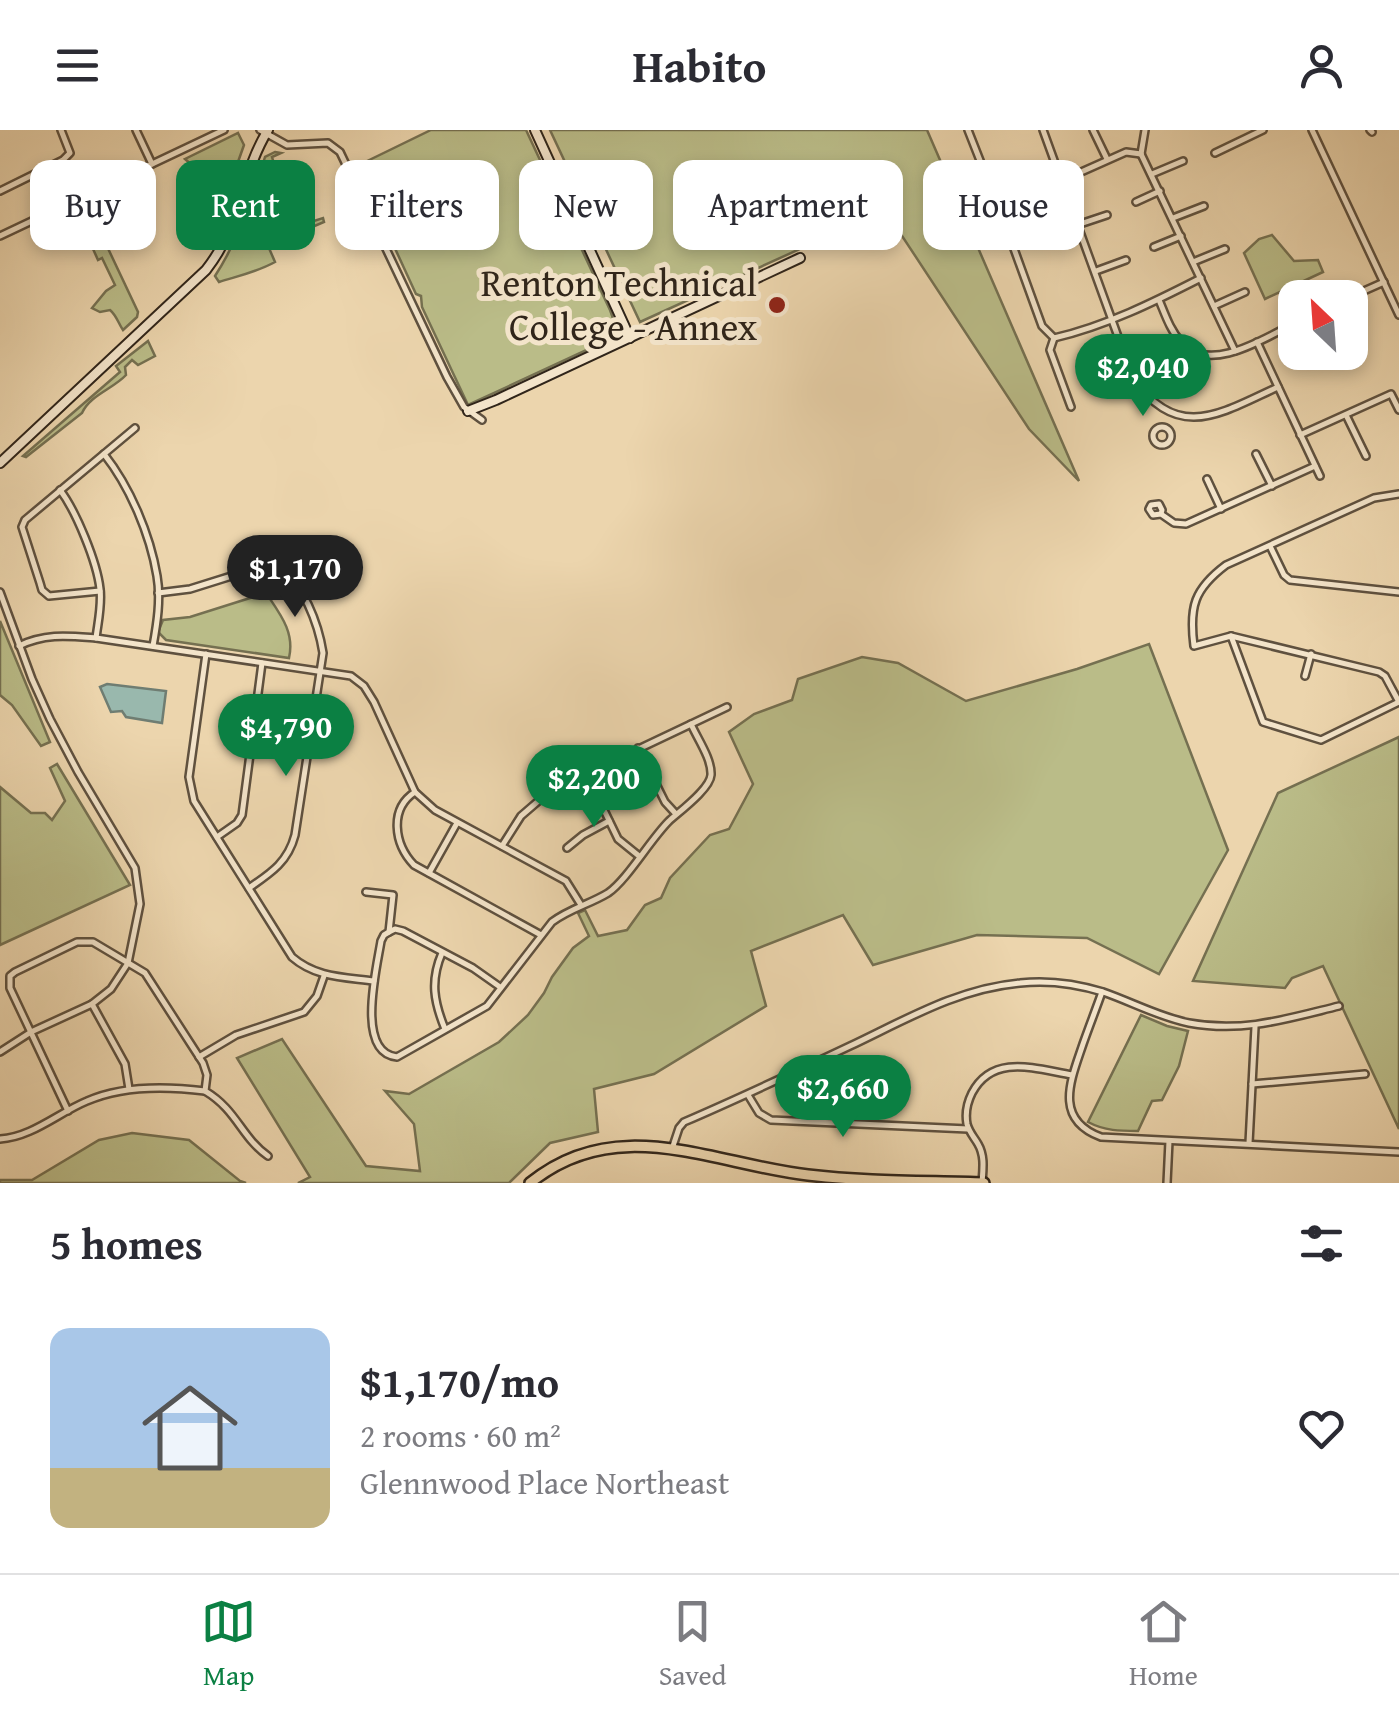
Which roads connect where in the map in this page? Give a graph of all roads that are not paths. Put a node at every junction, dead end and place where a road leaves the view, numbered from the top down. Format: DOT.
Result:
graph roads {
  1 [pos="61,130"];
  2 [pos="136,130"];
  3 [pos="224,130"];
  4 [pos="535,130"];
  5 [pos="968,130"];
  6 [pos="1043,130"];
  7 [pos="1093,130"];
  8 [pos="1145,130"];
  9 [pos="1263,130"];
  10 [pos="1312,130"];
  11 [pos="265,131"];
  12 [pos="1215,152"];
  13 [pos="1141,154"];
  14 [pos="1108,159"];
  15 [pos="150,160"];
  16 [pos="980,160"];
  17 [pos="1054,160"];
  18 [pos="1183,161"];
  19 [pos="156,162"];
  20 [pos="1084,170"];
  21 [pos="1152,174"];
  22 [pos="0,191"];
  23 [pos="1160,191"];
  24 [pos="1136,202"];
  25 [pos="1204,206"];
  26 [pos="1107,215"];
  27 [pos="1173,218"];
  28 [pos="30,222"];
  29 [pos="1084,223"];
  30 [pos="0,236"];
  31 [pos="1181,236"];
  32 [pos="1084,242"];
  33 [pos="1154,247"];
  34 [pos="1225,249"];
  35 [pos="1014,250"];
  36 [pos="800,258"];
  37 [pos="1126,260"];
  38 [pos="1193,262"];
  39 [pos="1096,271"];
  40 [pos="1201,278"];
  41 [pos="1384,282"];
  42 [pos="1368,289"];
  43 [pos="1246,292"];
  44 [pos="1159,300"];
  45 [pos="1214,306"];
  46 [pos="1399,315"];
  47 [pos="1112,319"];
  48 [pos="1278,331"];
  49 [pos="630,338"];
  50 [pos="1054,338"];
  51 [pos="1257,342"];
  52 [pos="1235,351"];
  53 [pos="1278,387"];
  54 [pos="1071,407"];
  55 [pos="1399,410"];
  56 [pos="468,411"];
  57 [pos="1173,415"];
  58 [pos="1346,415"];
  59 [pos="482,420"];
  60 [pos="135,428"];
  61 [pos="1166,428"];
  62 [pos="1300,436"];
  63 [pos="104,454"];
  64 [pos="1256,454"];
  65 [pos="1366,456"];
  66 [pos="0,463"];
  67 [pos="1314,466"];
  68 [pos="1320,476"];
  69 [pos="1207,479"];
  70 [pos="1272,486"];
  71 [pos="60,490"];
  72 [pos="1399,494"];
  73 [pos="1221,509"];
  74 [pos="1161,514"];
  75 [pos="1270,546"];
  76 [pos="100,590"];
  77 [pos="0,592"];
  78 [pos="1399,592"];
  79 [pos="158,593"];
  80 [pos="1231,636"];
  81 [pos="96,638"];
  82 [pos="20,646"];
  83 [pos="153,646"];
  84 [pos="206,654"];
  85 [pos="1311,654"];
  86 [pos="262,662"];
  87 [pos="320,670"];
  88 [pos="1305,676"];
  89 [pos="1399,702"];
  90 [pos="727,707"];
  91 [pos="691,724"];
  92 [pos="638,748"];
  93 [pos="586,773"];
  94 [pos="415,792"];
  95 [pos="676,814"];
  96 [pos="609,821"];
  97 [pos="457,822"];
  98 [pos="217,837"];
  99 [pos="502,846"];
  100 [pos="566,848"];
  101 [pos="639,856"];
  102 [pos="429,873"];
  103 [pos="249,888"];
  104 [pos="366,892"];
  105 [pos="581,906"];
  106 [pos="389,932"];
  107 [pos="541,935"];
  108 [pos="442,954"];
  109 [pos="128,963"];
  110 [pos="325,975"];
  111 [pos="374,981"];
  112 [pos="501,987"];
  113 [pos="1102,992"];
  114 [pos="92,1004"];
  115 [pos="1338,1006"];
  116 [pos="1254,1026"];
  117 [pos="445,1029"];
  118 [pos="31,1032"];
  119 [pos="0,1052"];
  120 [pos="199,1057"];
  121 [pos="1365,1074"];
  122 [pos="1072,1076"];
  123 [pos="1252,1084"];
  124 [pos="129,1089"];
  125 [pos="204,1090"];
  126 [pos="748,1095"];
  127 [pos="68,1111"];
  128 [pos="968,1129"];
  129 [pos="0,1139"];
  130 [pos="1168,1141"];
  131 [pos="1249,1144"];
  132 [pos="672,1149"];
  133 [pos="1399,1152"];
  134 [pos="268,1156"];
  135 [pos="530,1183"];
  136 [pos="983,1183"];
  137 [pos="1167,1183"];
  1 -- 22 [label="street"];
  2 -- 15 [label="street"];
  3 -- 19 [label="street"];
  4 -- 49 [label="street"];
  5 -- 16 [label="street"];
  6 -- 17 [label="street"];
  7 -- 14 [label="street"];
  8 -- 13 [label="street"];
  9 -- 12 [label="street"];
  10 -- 41 [label="street"];
  11 -- 56 [label="street"];
  11 -- 66 [label="street"];
  13 -- 14 [label="street"];
  13 -- 21 [label="street"];
  14 -- 20 [label="street"];
  18 -- 21 [label="street"];
  21 -- 23 [label="street"];
  23 -- 24 [label="street"];
  23 -- 27 [label="street"];
  25 -- 27 [label="street"];
  26 -- 29 [label="street"];
  27 -- 31 [label="street"];
  28 -- 30 [label="street"];
  31 -- 33 [label="street"];
  31 -- 38 [label="street"];
  32 -- 39 [label="street"];
  34 -- 38 [label="street"];
  35 -- 50 [label="street"];
  36 -- 49 [label="street"];
  37 -- 39 [label="street"];
  38 -- 40 [label="street"];
  39 -- 47 [label="street"];
  40 -- 44 [label="street"];
  40 -- 45 [label="street"];
  41 -- 42 [label="street"];
  41 -- 46 [label="street"];
  43 -- 45 [label="street"];
  44 -- 47 [label="street"];
  44 -- 52 [label="street"];
  45 -- 52 [label="street"];
  47 -- 50 [label="street"];
  47 -- 57 [label="street"];
  48 -- 51 [label="street"];
  49 -- 56 [label="street"];
  50 -- 54 [label="street"];
  51 -- 52 [label="street"];
  51 -- 53 [label="street"];
  53 -- 57 [label="street"];
  53 -- 62 [label="street"];
  55 -- 58 [label="street"];
  56 -- 59 [label="street"];
  57 -- 61 [label="street"];
  58 -- 62 [label="street"];
  58 -- 65 [label="street"];
  60 -- 63 [label="street"];
  62 -- 67 [label="street"];
  63 -- 71 [label="street"];
  63 -- 79 [label="street"];
  64 -- 70 [label="street"];
  67 -- 68 [label="street"];
  67 -- 70 [label="street"];
  69 -- 73 [label="street"];
  70 -- 73 [label="street"];
  71 -- 76 [label="street"];
  71 -- 76 [label="street"];
  72 -- 75 [label="street"];
  73 -- 74 [label="street"];
  75 -- 78 [label="street"];
  75 -- 80 [label="street"];
  76 -- 81 [label="street"];
  77 -- 82 [label="street"];
  79 -- 83 [label="street"];
  79 -- 87 [label="street"];
  80 -- 85 [label="street"];
  80 -- 89 [label="street"];
  81 -- 82 [label="street"];
  81 -- 83 [label="street"];
  82 -- 109 [label="street"];
  83 -- 84 [label="street"];
  84 -- 86 [label="street"];
  84 -- 98 [label="street"];
  85 -- 88 [label="street"];
  85 -- 89 [label="street"];
  86 -- 87 [label="street"];
  86 -- 98 [label="street"];
  87 -- 94 [label="street"];
  87 -- 103 [label="street"];
  90 -- 91 [label="street"];
  91 -- 92 [label="street"];
  91 -- 95 [label="street"];
  92 -- 93 [label="street"];
  92 -- 95 [label="street"];
  93 -- 96 [label="street"];
  93 -- 99 [label="street"];
  94 -- 97 [label="street"];
  94 -- 102 [label="street"];
  95 -- 101 [label="street"];
  96 -- 100 [label="street"];
  96 -- 101 [label="street"];
  97 -- 99 [label="street"];
  97 -- 102 [label="street"];
  98 -- 103 [label="street"];
  99 -- 105 [label="street"];
  101 -- 105 [label="street"];
  102 -- 107 [label="street"];
  103 -- 110 [label="street"];
  104 -- 106 [label="street"];
  105 -- 107 [label="street"];
  106 -- 108 [label="street"];
  106 -- 111 [label="street"];
  107 -- 112 [label="street"];
  108 -- 112 [label="street"];
  108 -- 117 [label="street"];
  109 -- 114 [label="street"];
  109 -- 118 [label="street"];
  109 -- 120 [label="street"];
  110 -- 111 [label="street"];
  110 -- 120 [label="street"];
  111 -- 117 [label="street"];
  112 -- 117 [label="street"];
  113 -- 116 [label="street"];
  113 -- 122 [label="street"];
  113 -- 126 [label="street"];
  114 -- 118 [label="street"];
  114 -- 124 [label="street"];
  115 -- 116 [label="street"];
  116 -- 123 [label="street"];
  118 -- 119 [label="street"];
  118 -- 127 [label="street"];
  120 -- 125 [label="street"];
  121 -- 123 [label="street"];
  122 -- 128 [label="street"];
  122 -- 130 [label="street"];
  123 -- 131 [label="street"];
  124 -- 125 [label="street"];
  124 -- 127 [label="street"];
  125 -- 134 [label="street"];
  126 -- 128 [label="street"];
  126 -- 132 [label="street"];
  127 -- 129 [label="street"];
  128 -- 136 [label="street"];
  130 -- 131 [label="street"];
  130 -- 137 [label="street"];
  131 -- 133 [label="street"];
  132 -- 135 [label="main road"];
  132 -- 136 [label="main road"];
}
